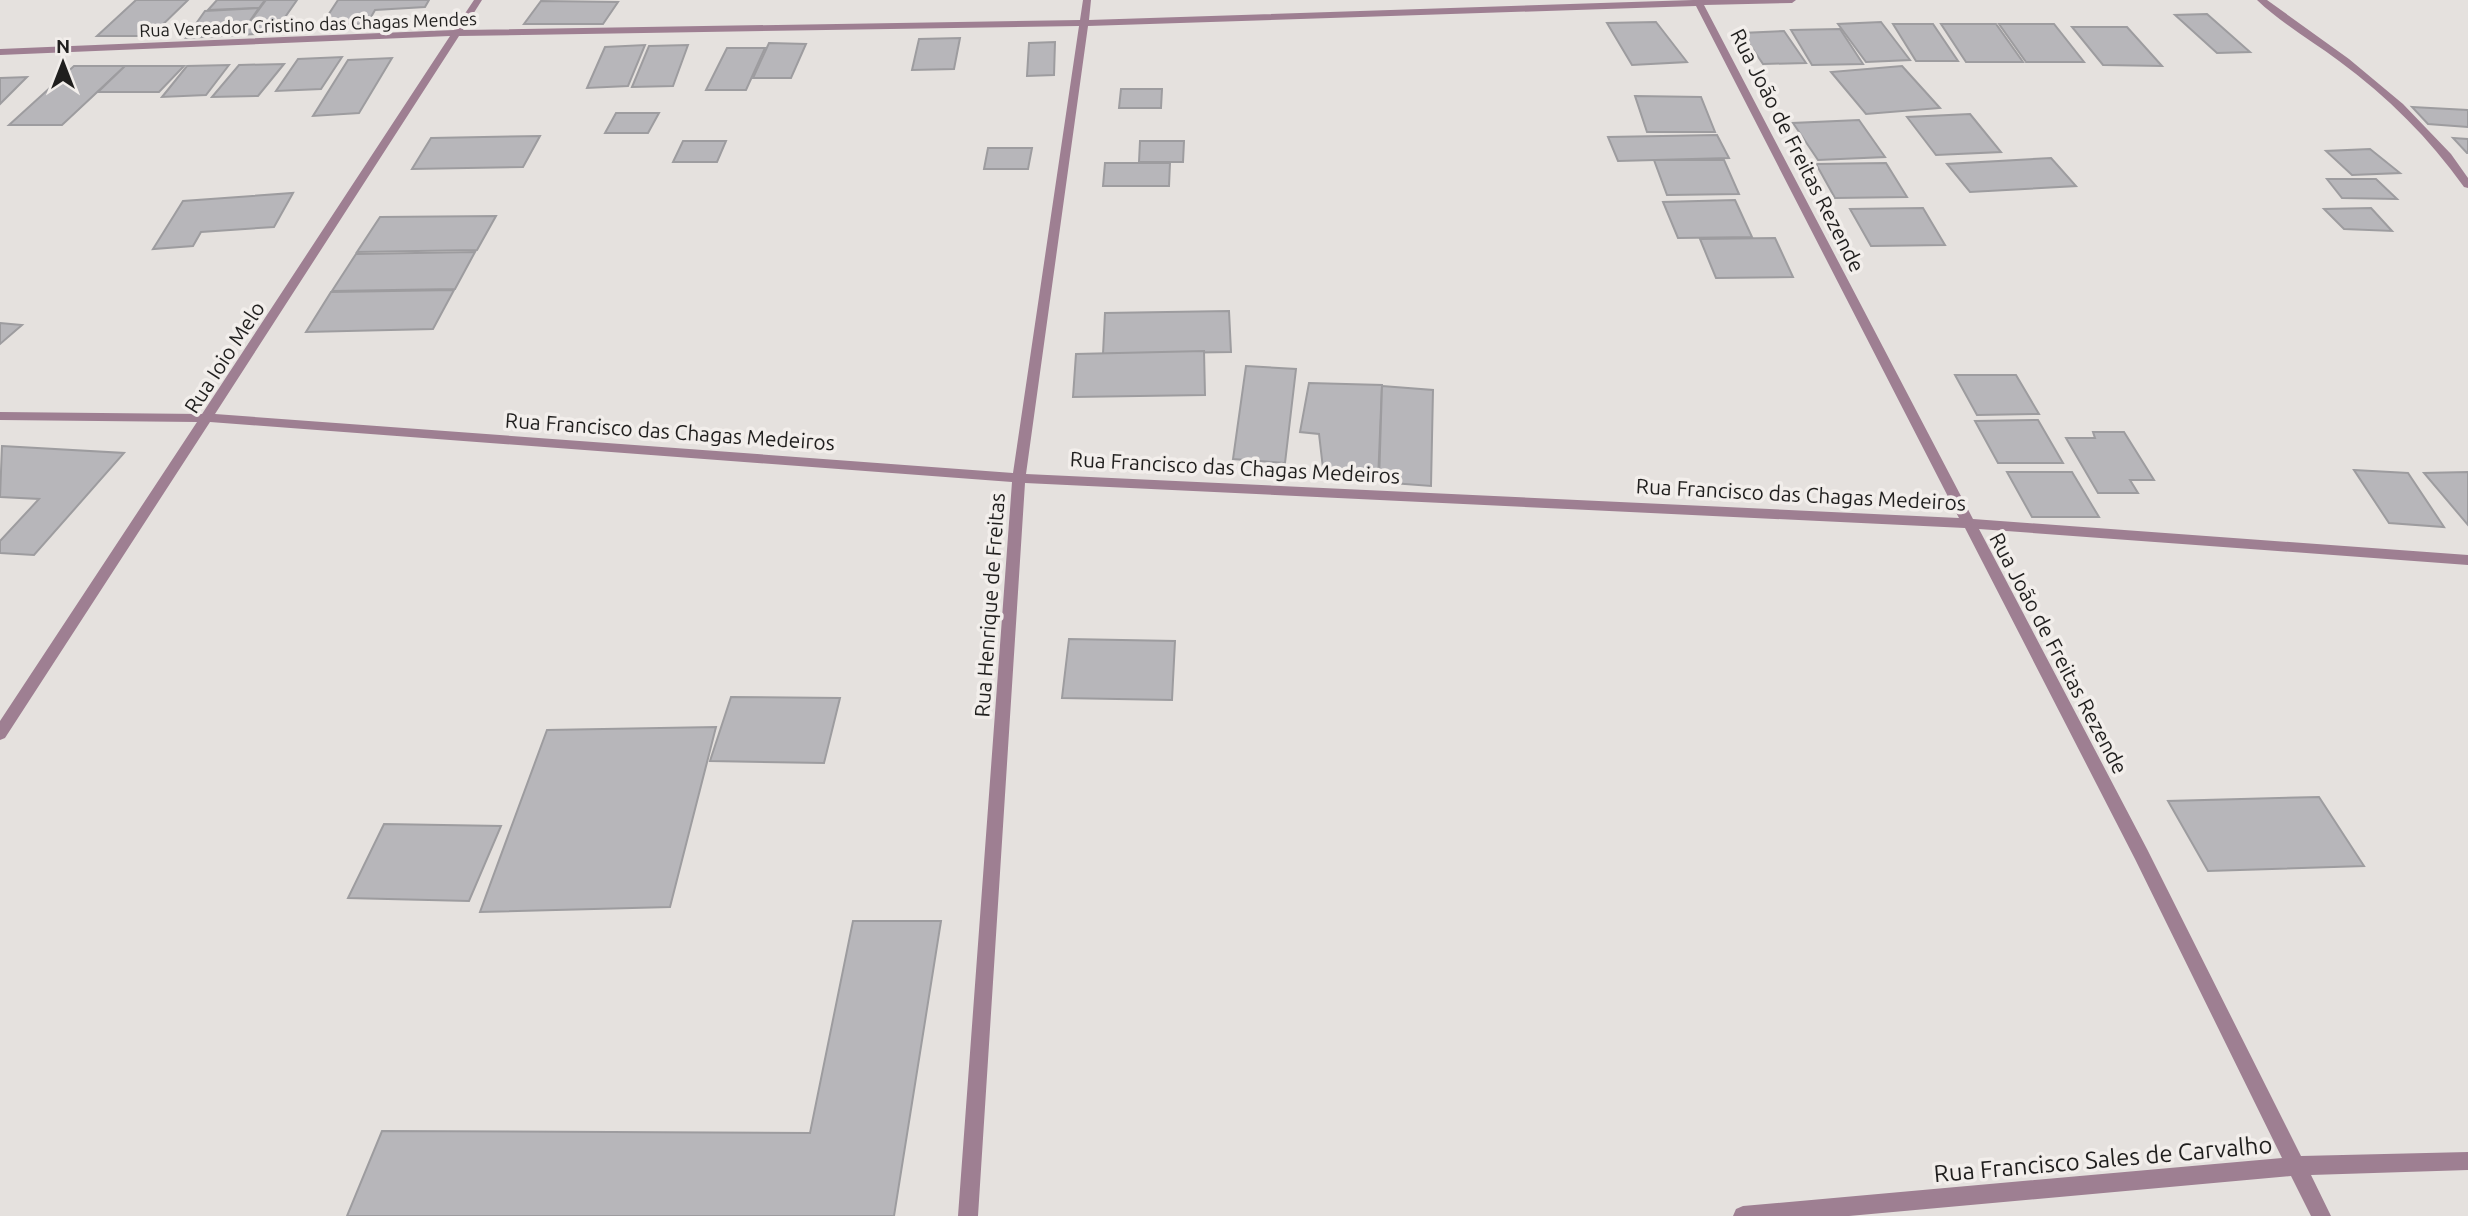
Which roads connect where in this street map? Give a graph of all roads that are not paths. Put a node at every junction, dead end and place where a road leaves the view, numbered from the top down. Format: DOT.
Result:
graph roads {
  1 [pos="478,0"];
  2 [pos="1087,0"];
  3 [pos="1792,0"];
  4 [pos="2261,0"];
  5 [pos="1698,2"];
  6 [pos="1085,23"];
  7 [pos="454,33"];
  8 [pos="0,52"];
  9 [pos="2468,185"];
  10 [pos="0,416"];
  11 [pos="208,418"];
  12 [pos="1018,478"];
  13 [pos="1967,523"];
  14 [pos="2468,559"];
  15 [pos="0,734"];
  16 [pos="2468,1161"];
  17 [pos="2296,1166"];
  18 [pos="968,1216"];
  19 [pos="1743,1216"];
  20 [pos="2321,1216"];
  1 -- 7 [label="street, Rua Ioio Melo"];
  2 -- 6 [label="street, Rua Henrique de Freitas"];
  3 -- 5 [label="street, Rua Vereador Cristino das Chagas Mendes"];
  4 -- 9 [label="street"];
  5 -- 6 [label="street, Rua Vereador Cristino das Chagas Mendes"];
  5 -- 13 [label="street, Rua João de Freitas Rezende"];
  6 -- 7 [label="street, Rua Vereador Cristino das Chagas Mendes"];
  6 -- 12 [label="street, Rua Henrique de Freitas"];
  7 -- 8 [label="street, Rua Vereador Cristino das Chagas Mendes"];
  7 -- 11 [label="street, Rua Ioio Melo"];
  10 -- 11 [label="street, Rua Francisco das Chagas Medeiros"];
  11 -- 12 [label="street, Rua Francisco das Chagas Medeiros"];
  11 -- 15 [label="street, Rua Ioio Melo"];
  12 -- 13 [label="street, Rua Francisco das Chagas Medeiros"];
  12 -- 18 [label="street, Rua Henrique de Freitas"];
  13 -- 14 [label="street, Rua Francisco das Chagas Medeiros"];
  13 -- 17 [label="street, Rua João de Freitas Rezende"];
  16 -- 17 [label="street, Rua Francisco Sales de Carvalho"];
  17 -- 19 [label="street, Rua Francisco Sales de Carvalho"];
  17 -- 20 [label="street, Rua João de Freitas Rezende"];
}
